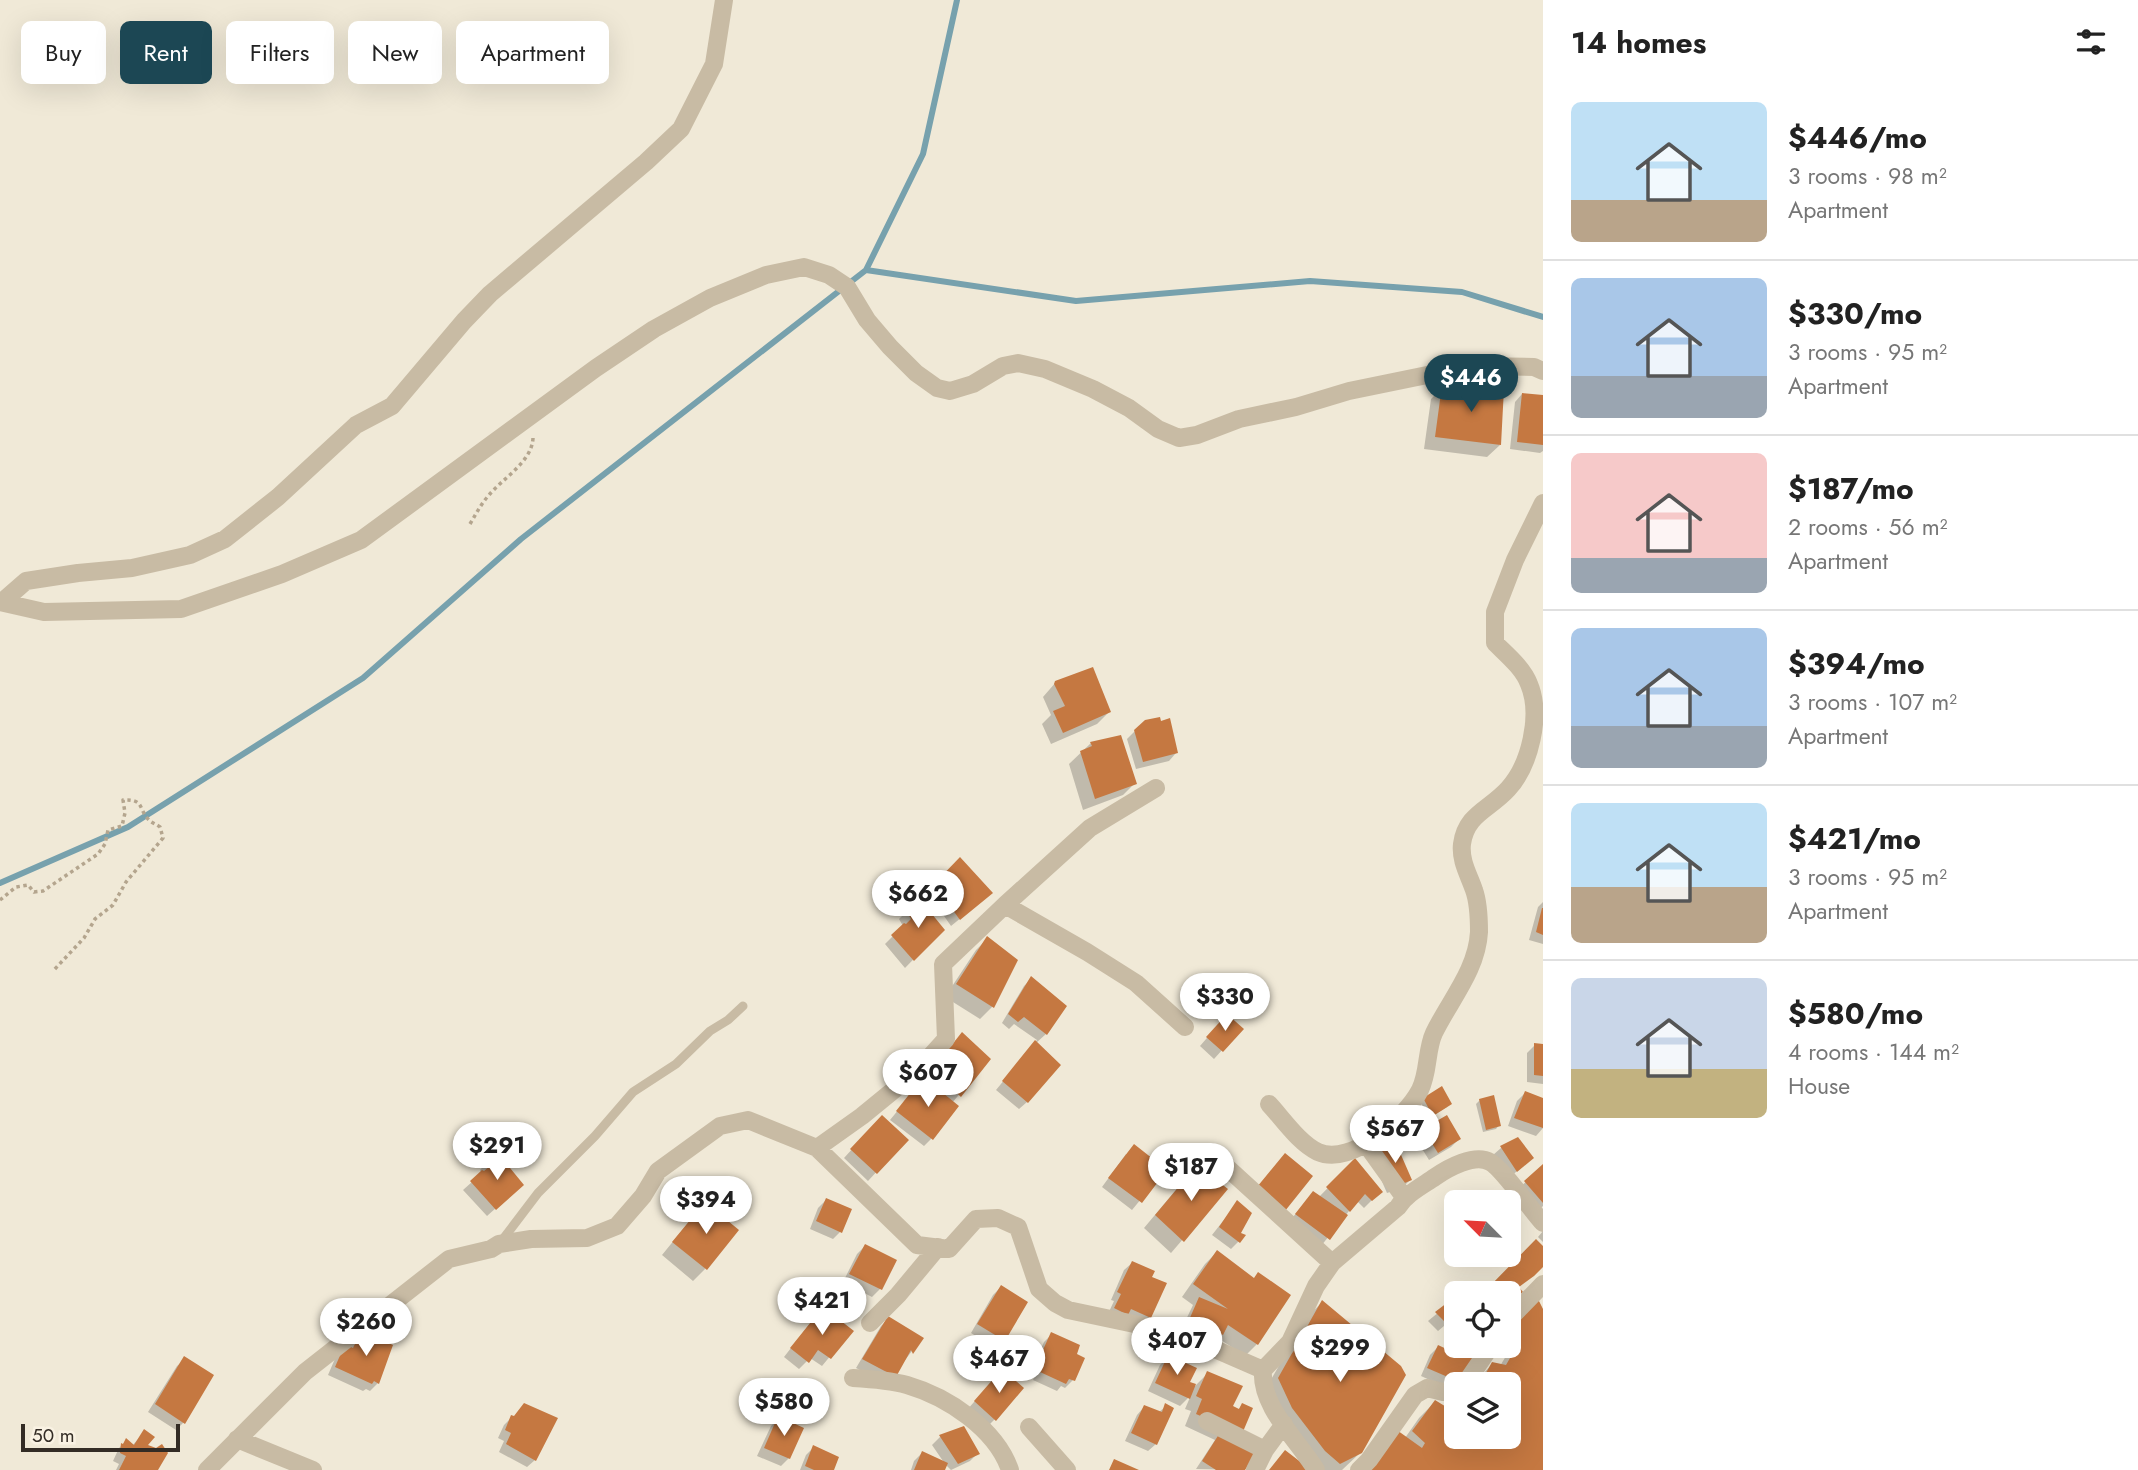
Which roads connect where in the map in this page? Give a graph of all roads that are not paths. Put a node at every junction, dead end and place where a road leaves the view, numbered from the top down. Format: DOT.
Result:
graph roads {
  1 [pos="724,0"];
  2 [pos="1543,371"];
  3 [pos="1543,503"];
  4 [pos="1,602"];
  5 [pos="1156,789"];
  6 [pos="1005,905"];
  7 [pos="743,1006"];
  8 [pos="1185,1027"];
  9 [pos="1269,1104"];
  10 [pos="1366,1144"];
  11 [pos="817,1148"];
  12 [pos="1210,1152"];
  13 [pos="1404,1197"];
  14 [pos="1543,1223"];
  15 [pos="499,1244"];
  16 [pos="938,1247"];
  17 [pos="1332,1263"];
  18 [pos="1543,1284"];
  19 [pos="1521,1307"];
  20 [pos="870,1323"];
  21 [pos="1263,1370"];
  22 [pos="852,1378"];
  23 [pos="1444,1392"];
  24 [pos="1207,1421"];
  25 [pos="1284,1424"];
  26 [pos="1030,1427"];
  27 [pos="237,1439"];
  28 [pos="1265,1450"];
  29 [pos="208,1470"];
  30 [pos="313,1470"];
  31 [pos="1010,1470"];
  32 [pos="1067,1470"];
  33 [pos="1255,1470"];
  34 [pos="1316,1470"];
  35 [pos="1359,1470"];
  1 -- 4 [label="street"];
  2 -- 4 [label="street"];
  3 -- 10 [label="street"];
  5 -- 6 [label="street"];
  6 -- 8 [label="street"];
  6 -- 11 [label="street"];
  7 -- 15 [label="lane"];
  9 -- 10 [label="street"];
  10 -- 13 [label="street"];
  11 -- 15 [label="street"];
  11 -- 16 [label="street"];
  12 -- 17 [label="street"];
  13 -- 14 [label="street"];
  13 -- 17 [label="street"];
  15 -- 27 [label="street"];
  16 -- 20 [label="street"];
  16 -- 21 [label="street"];
  17 -- 21 [label="street"];
  18 -- 19 [label="street"];
  21 -- 25 [label="street"];
  22 -- 31 [label="street"];
  23 -- 35 [label="street"];
  24 -- 28 [label="street"];
  25 -- 28 [label="street"];
  25 -- 34 [label="street"];
  26 -- 32 [label="street"];
  27 -- 29 [label="street"];
  27 -- 30 [label="street"];
  28 -- 33 [label="street"];
}
